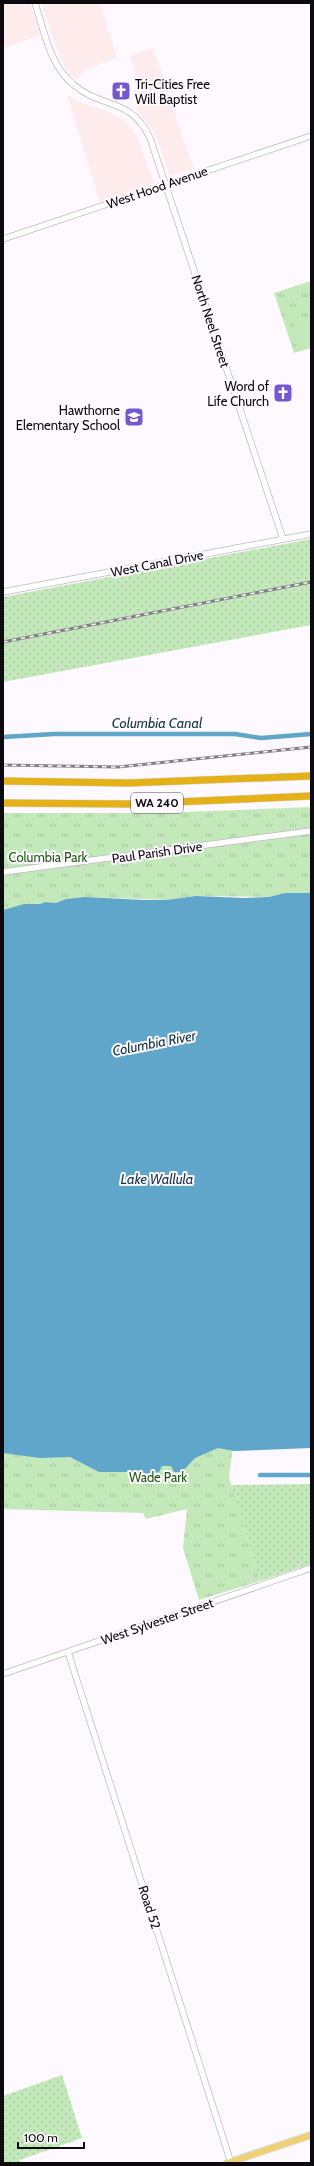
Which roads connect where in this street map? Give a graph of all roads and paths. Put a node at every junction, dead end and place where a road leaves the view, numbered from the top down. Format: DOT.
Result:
graph roads {
  1 [pos="35,3"];
  2 [pos="311,136"];
  3 [pos="166,184"];
  4 [pos="3,239"];
  5 [pos="311,534"];
  6 [pos="283,540"];
  7 [pos="3,592"];
  8 [pos="311,776"];
  9 [pos="3,781"];
  10 [pos="311,796"];
  11 [pos="3,802"];
  12 [pos="311,831"];
  13 [pos="3,872"];
  14 [pos="311,1568"];
  15 [pos="68,1652"];
  16 [pos="3,1674"];
  17 [pos="311,2135"];
  18 [pos="230,2163"];
  1 -- 3 [label="street, North Neel Street"];
  2 -- 3 [label="street, West Hood Avenue"];
  3 -- 4 [label="street, West Hood Avenue"];
  3 -- 6 [label="street, North Neel Street"];
  5 -- 6 [label="street, West Canal Drive"];
  6 -- 7 [label="street, West Canal Drive"];
  8 -- 9 [label="highway, WA 240"];
  10 -- 11 [label="highway, WA 240"];
  12 -- 13 [label="street, Paul Parish Drive"];
  14 -- 15 [label="street, West Sylvester Street"];
  15 -- 16 [label="street, West Sylvester Street"];
  15 -- 18 [label="street, Road 52"];
  17 -- 18 [label="main road"];
}
